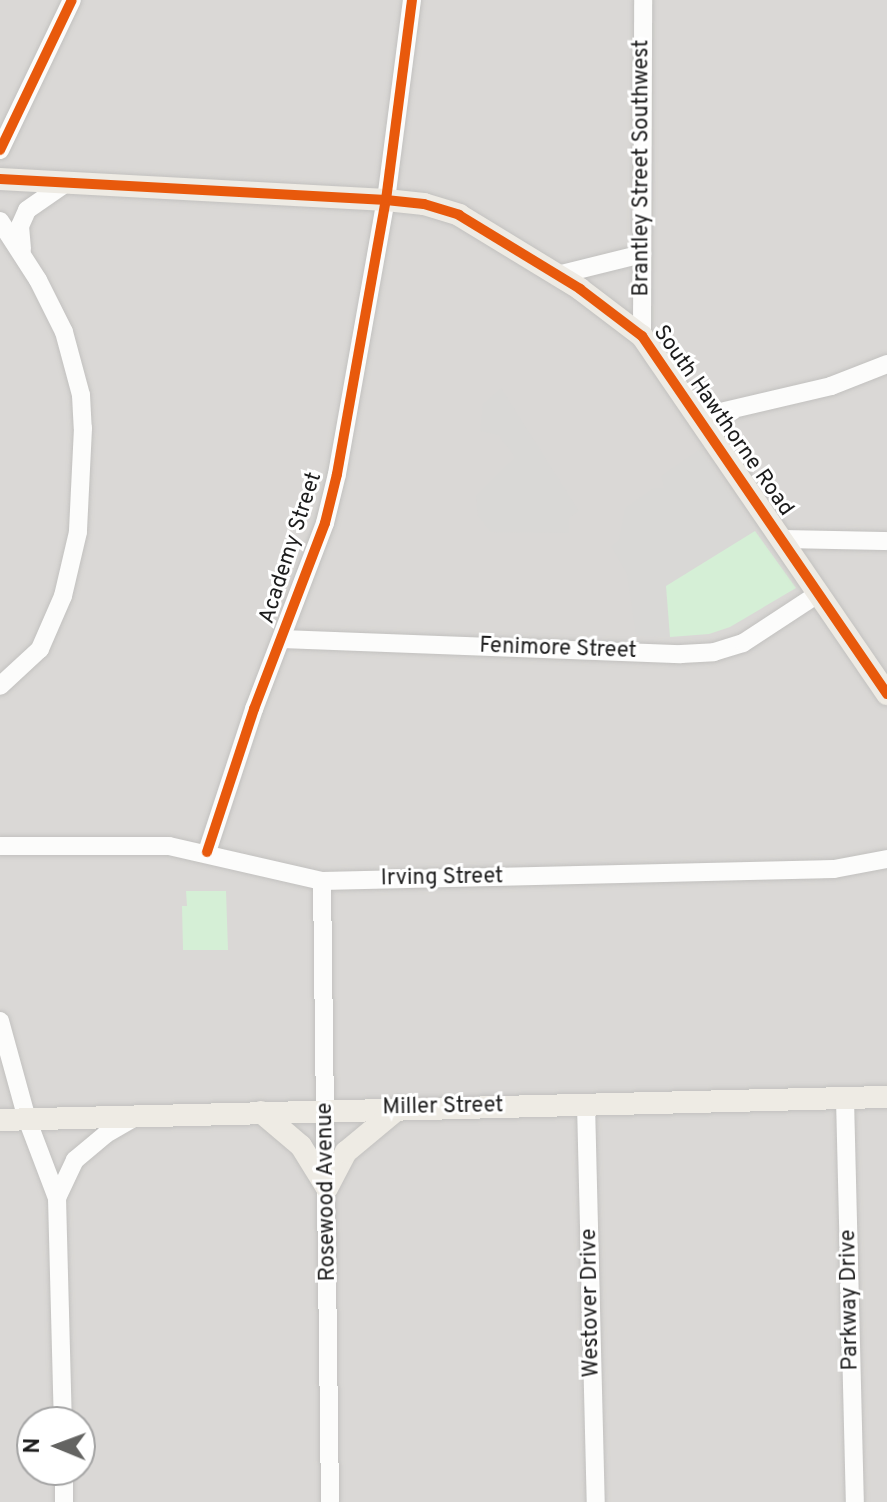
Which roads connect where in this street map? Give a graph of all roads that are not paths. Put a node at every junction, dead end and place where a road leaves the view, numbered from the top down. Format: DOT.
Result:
graph roads {
  1 [pos="72,0"];
  2 [pos="412,0"];
  3 [pos="643,0"];
  4 [pos="0,150"];
  5 [pos="0,179"];
  6 [pos="66,183"];
  7 [pos="386,200"];
  8 [pos="0,221"];
  9 [pos="22,252"];
  10 [pos="642,254"];
  11 [pos="557,275"];
  12 [pos="642,336"];
  13 [pos="887,364"];
  14 [pos="699,417"];
  15 [pos="781,539"];
  16 [pos="887,541"];
  17 [pos="818,594"];
  18 [pos="282,639"];
  19 [pos="0,686"];
  20 [pos="887,694"];
  21 [pos="0,846"];
  22 [pos="207,852"];
  23 [pos="887,859"];
  24 [pos="322,881"];
  25 [pos="0,1021"];
  26 [pos="887,1097"];
  27 [pos="845,1099"];
  28 [pos="586,1104"];
  29 [pos="399,1108"];
  30 [pos="326,1110"];
  31 [pos="261,1112"];
  32 [pos="139,1115"];
  33 [pos="27,1119"];
  34 [pos="0,1120"];
  35 [pos="327,1188"];
  36 [pos="57,1198"];
  37 [pos="63,1406"];
  38 [pos="330,1502"];
  39 [pos="596,1502"];
  40 [pos="855,1502"];
  1 -- 4 [label="street"];
  2 -- 7 [label="street, Academy Street"];
  3 -- 10 [label="street, Brantley Street Southwest"];
  5 -- 6 [label="main road, South Hawthorne Road"];
  6 -- 7 [label="main road, South Hawthorne Road"];
  6 -- 9 [label="street"];
  7 -- 11 [label="main road, South Hawthorne Road"];
  7 -- 18 [label="street, Academy Street"];
  8 -- 9 [label="street"];
  9 -- 19 [label="street"];
  10 -- 11 [label="street"];
  10 -- 12 [label="street, Brantley Street Southwest"];
  11 -- 12 [label="main road, South Hawthorne Road"];
  12 -- 14 [label="main road, South Hawthorne Road"];
  13 -- 14 [label="street"];
  14 -- 15 [label="main road, South Hawthorne Road"];
  15 -- 16 [label="street"];
  15 -- 17 [label="main road, South Hawthorne Road"];
  17 -- 18 [label="street, Fenimore Street"];
  17 -- 20 [label="main road, South Hawthorne Road"];
  18 -- 22 [label="street, Academy Street"];
  21 -- 22 [label="street, Irving Street"];
  22 -- 24 [label="street, Irving Street"];
  23 -- 24 [label="street, Irving Street"];
  24 -- 30 [label="street, Rosewood Avenue"];
  25 -- 33 [label="street"];
  26 -- 27 [label="main road, Miller Street"];
  27 -- 28 [label="main road, Miller Street"];
  27 -- 40 [label="street, Parkway Drive"];
  28 -- 29 [label="main road, Miller Street"];
  28 -- 39 [label="street, Westover Drive"];
  29 -- 30 [label="main road, Miller Street"];
  29 -- 35 [label="main road"];
  30 -- 31 [label="main road, Miller Street"];
  30 -- 35 [label="street, Rosewood Avenue"];
  31 -- 32 [label="main road, Miller Street"];
  31 -- 35 [label="main road"];
  32 -- 33 [label="main road, Miller Street"];
  32 -- 36 [label="street"];
  33 -- 34 [label="main road, Miller Street"];
  33 -- 36 [label="street"];
  35 -- 38 [label="street, Rosewood Avenue"];
  36 -- 37 [label="street"];
}
